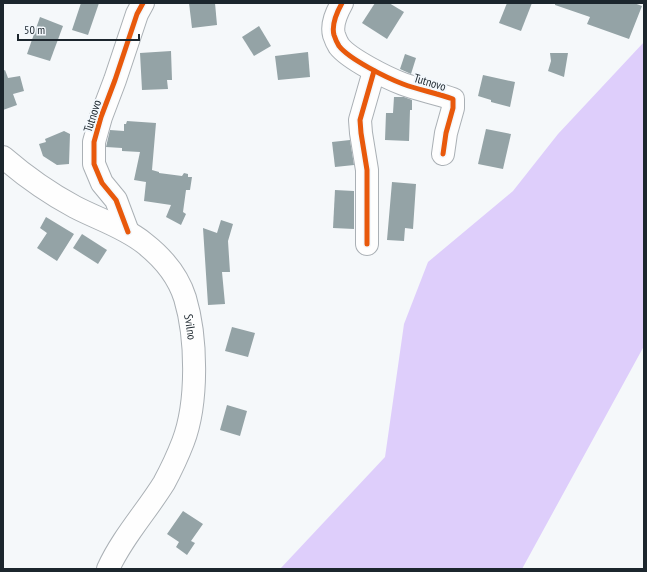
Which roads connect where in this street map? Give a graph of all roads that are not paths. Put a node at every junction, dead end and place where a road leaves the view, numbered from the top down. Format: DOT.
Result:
graph roads {
  1 [pos="143,3"];
  2 [pos="342,3"];
  3 [pos="374,71"];
  4 [pos="443,154"];
  5 [pos="3,156"];
  6 [pos="128,232"];
  7 [pos="367,244"];
  8 [pos="108,569"];
  1 -- 6 [label="street, Tutnovo"];
  2 -- 3 [label="street, Tutnovo"];
  3 -- 4 [label="street, Tutnovo"];
  3 -- 7 [label="street"];
  5 -- 6 [label="street, Svilno"];
  6 -- 8 [label="street, Svilno"];
}
